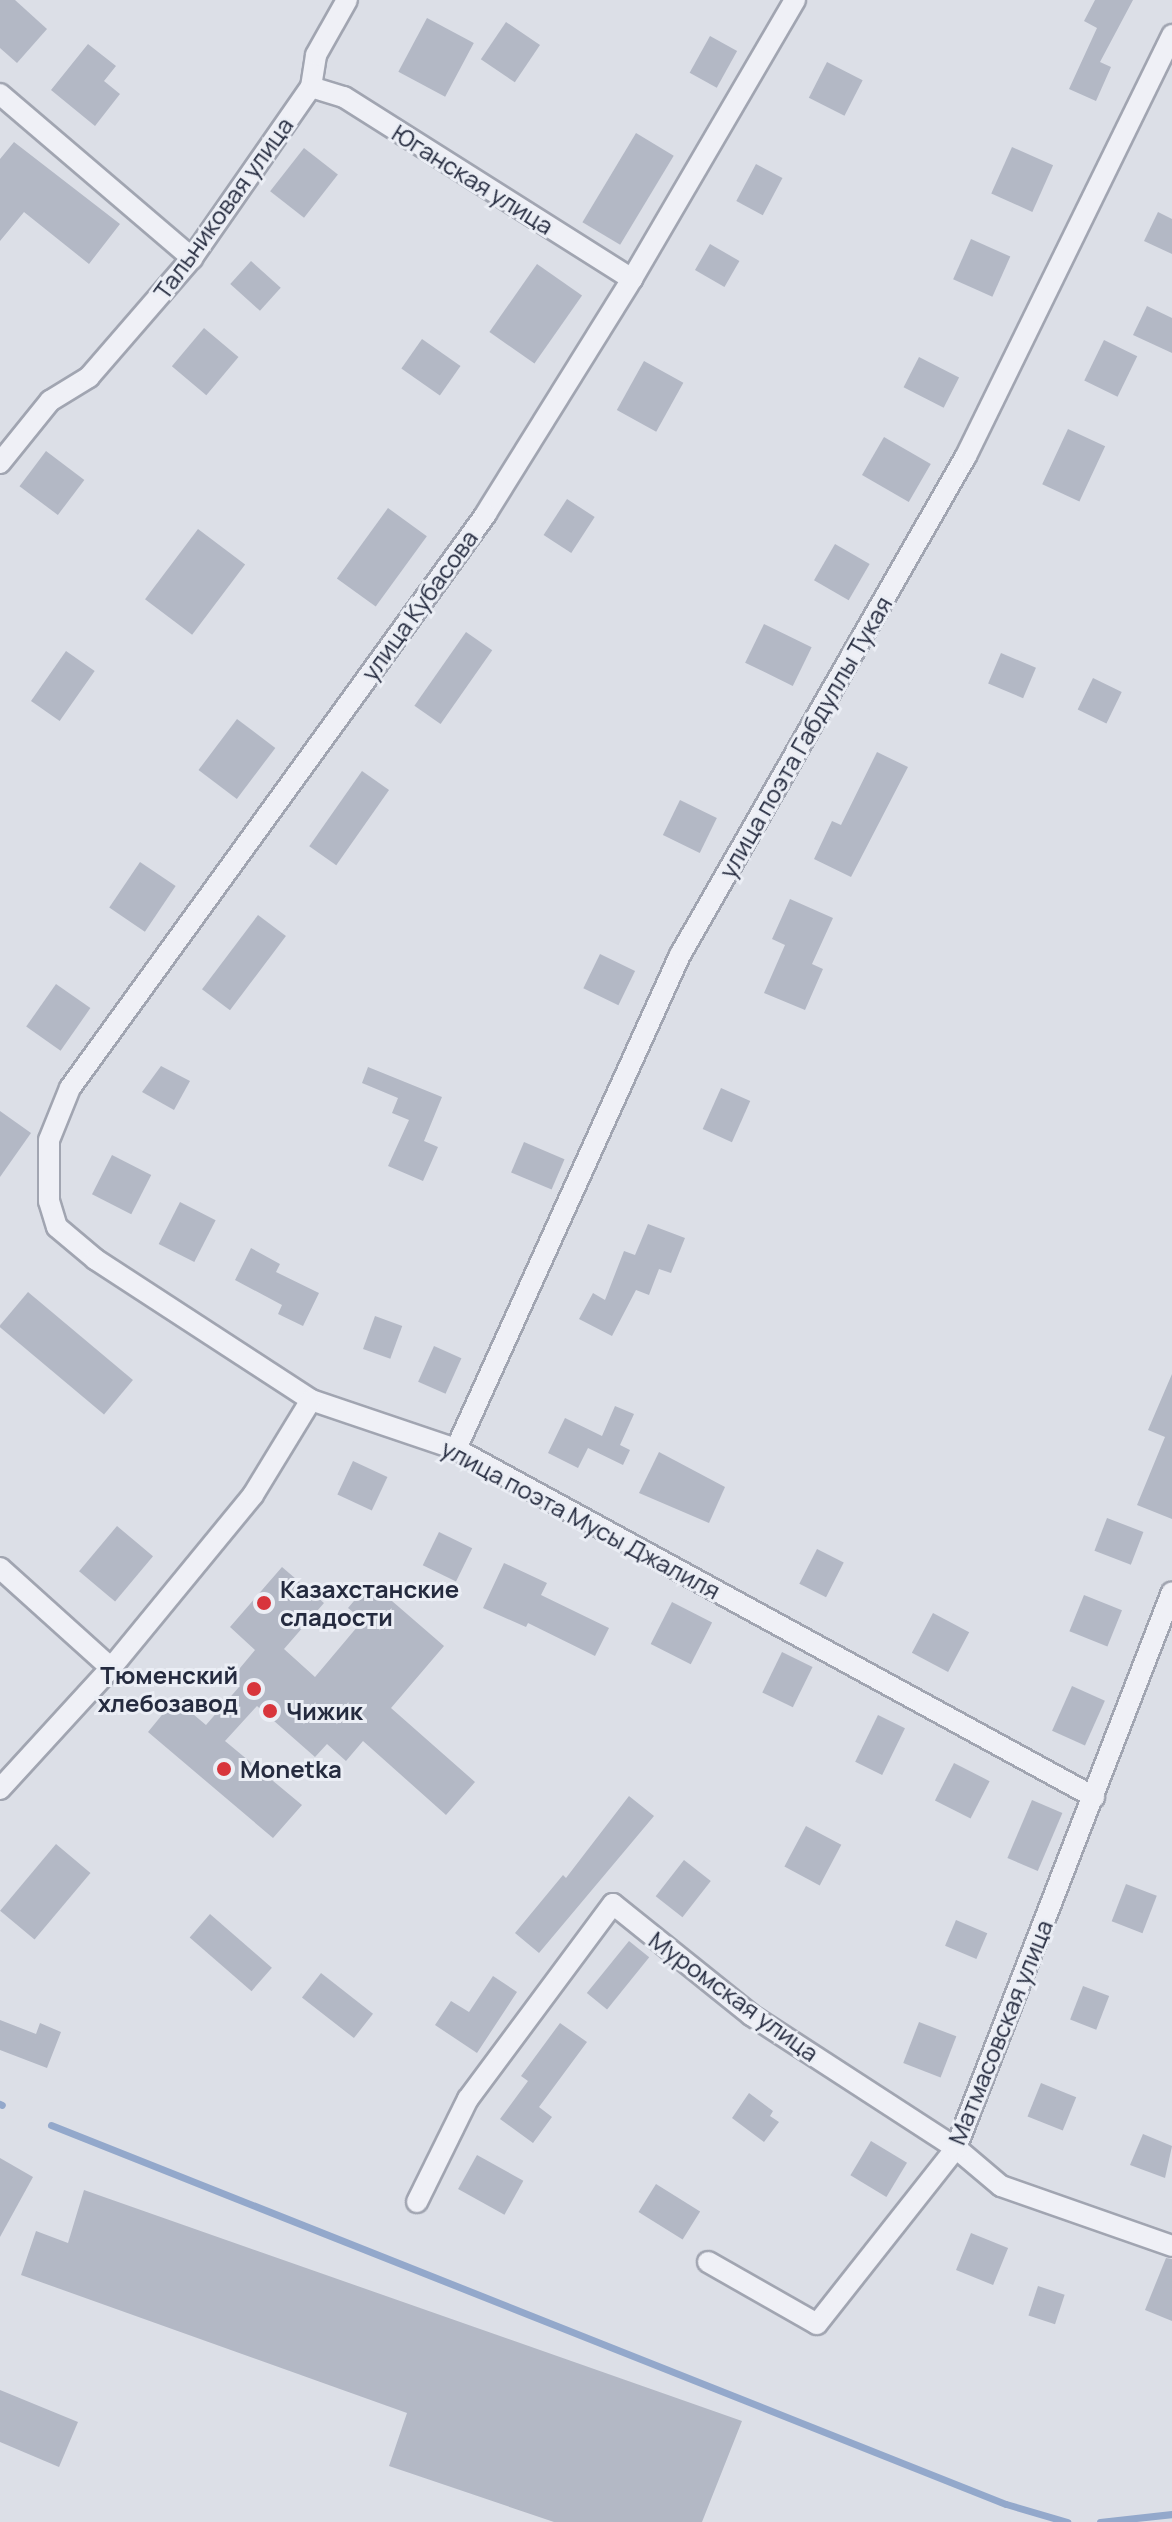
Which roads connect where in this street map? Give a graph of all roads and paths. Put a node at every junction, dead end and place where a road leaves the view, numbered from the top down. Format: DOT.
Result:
graph roads {
  1 [pos="347,0"];
  2 [pos="795,0"];
  3 [pos="1172,35"];
  4 [pos="311,87"];
  5 [pos="0,94"];
  6 [pos="192,258"];
  7 [pos="632,279"];
  8 [pos="0,463"];
  9 [pos="49,1201"];
  10 [pos="311,1400"];
  11 [pos="456,1449"];
  12 [pos="0,1568"];
  13 [pos="1172,1592"];
  14 [pos="111,1668"];
  15 [pos="0,1789"];
  16 [pos="1094,1797"];
  17 [pos="956,2148"];
  18 [pos="417,2202"];
  19 [pos="1172,2246"];
  20 [pos="708,2262"];
  1 -- 4 [label="street, Тальниковая улица"];
  2 -- 7 [label="street, улица Кубасова"];
  3 -- 11 [label="street, улица поэта Габдуллы Тукая"];
  4 -- 6 [label="street, Тальниковая улица"];
  4 -- 7 [label="street, Юганская улица"];
  5 -- 6 [label="street"];
  6 -- 8 [label="street, Тальниковая улица"];
  7 -- 9 [label="street, улица Кубасова"];
  9 -- 10 [label="street, улица поэта Мусы Джалиля"];
  10 -- 11 [label="street, улица поэта Мусы Джалиля"];
  10 -- 14 [label="street"];
  11 -- 16 [label="street, улица поэта Мусы Джалиля"];
  12 -- 14 [label="street"];
  13 -- 16 [label="street, Матмасовская улица"];
  14 -- 15 [label="street"];
  16 -- 17 [label="street, Матмасовская улица"];
  17 -- 18 [label="street, Муромская улица"];
  17 -- 19 [label="street, Муромская улица"];
  17 -- 20 [label="street, Матмасовская улица"];
}
